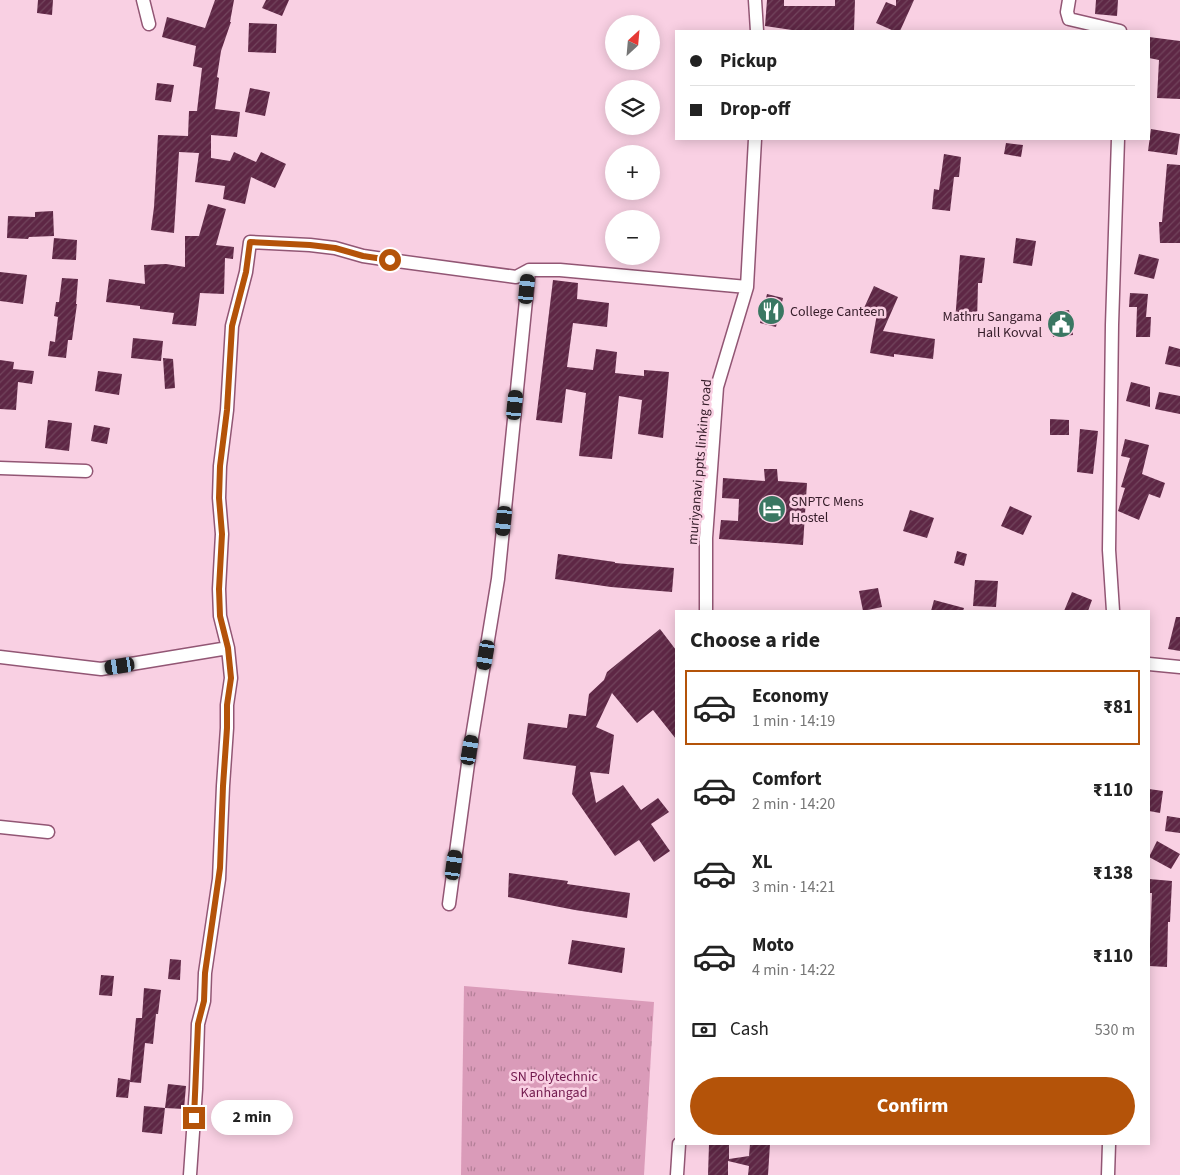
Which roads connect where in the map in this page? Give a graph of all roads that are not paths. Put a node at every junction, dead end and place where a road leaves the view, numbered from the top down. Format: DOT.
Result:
graph roads {
  1 [pos="143,0"];
  2 [pos="755,0"];
  3 [pos="1069,0"];
  4 [pos="149,24"];
  5 [pos="757,30"];
  6 [pos="1116,30"];
  7 [pos="755,140"];
  8 [pos="1118,140"];
  9 [pos="529,270"];
  10 [pos="747,287"];
  11 [pos="0,468"];
  12 [pos="86,471"];
  13 [pos="706,610"];
  14 [pos="1113,610"];
  15 [pos="228,648"];
  16 [pos="0,657"];
  17 [pos="1150,664"];
  18 [pos="1180,667"];
  19 [pos="0,827"];
  20 [pos="48,832"];
  21 [pos="449,904"];
  22 [pos="679,1145"];
  23 [pos="1109,1145"];
  24 [pos="190,1175"];
  25 [pos="677,1175"];
  26 [pos="1108,1175"];
  1 -- 4 [label="street"];
  2 -- 5 [label="street"];
  3 -- 6 [label="street"];
  7 -- 10 [label="street, muriyanavi ppts linking road"];
  8 -- 14 [label="street"];
  9 -- 10 [label="street"];
  9 -- 15 [label="street"];
  9 -- 21 [label="street"];
  10 -- 13 [label="street, muriyanavi ppts linking road"];
  11 -- 12 [label="street"];
  15 -- 16 [label="street"];
  15 -- 24 [label="street"];
  17 -- 18 [label="street"];
  19 -- 20 [label="street"];
  22 -- 25 [label="street"];
  23 -- 26 [label="street"];
}
